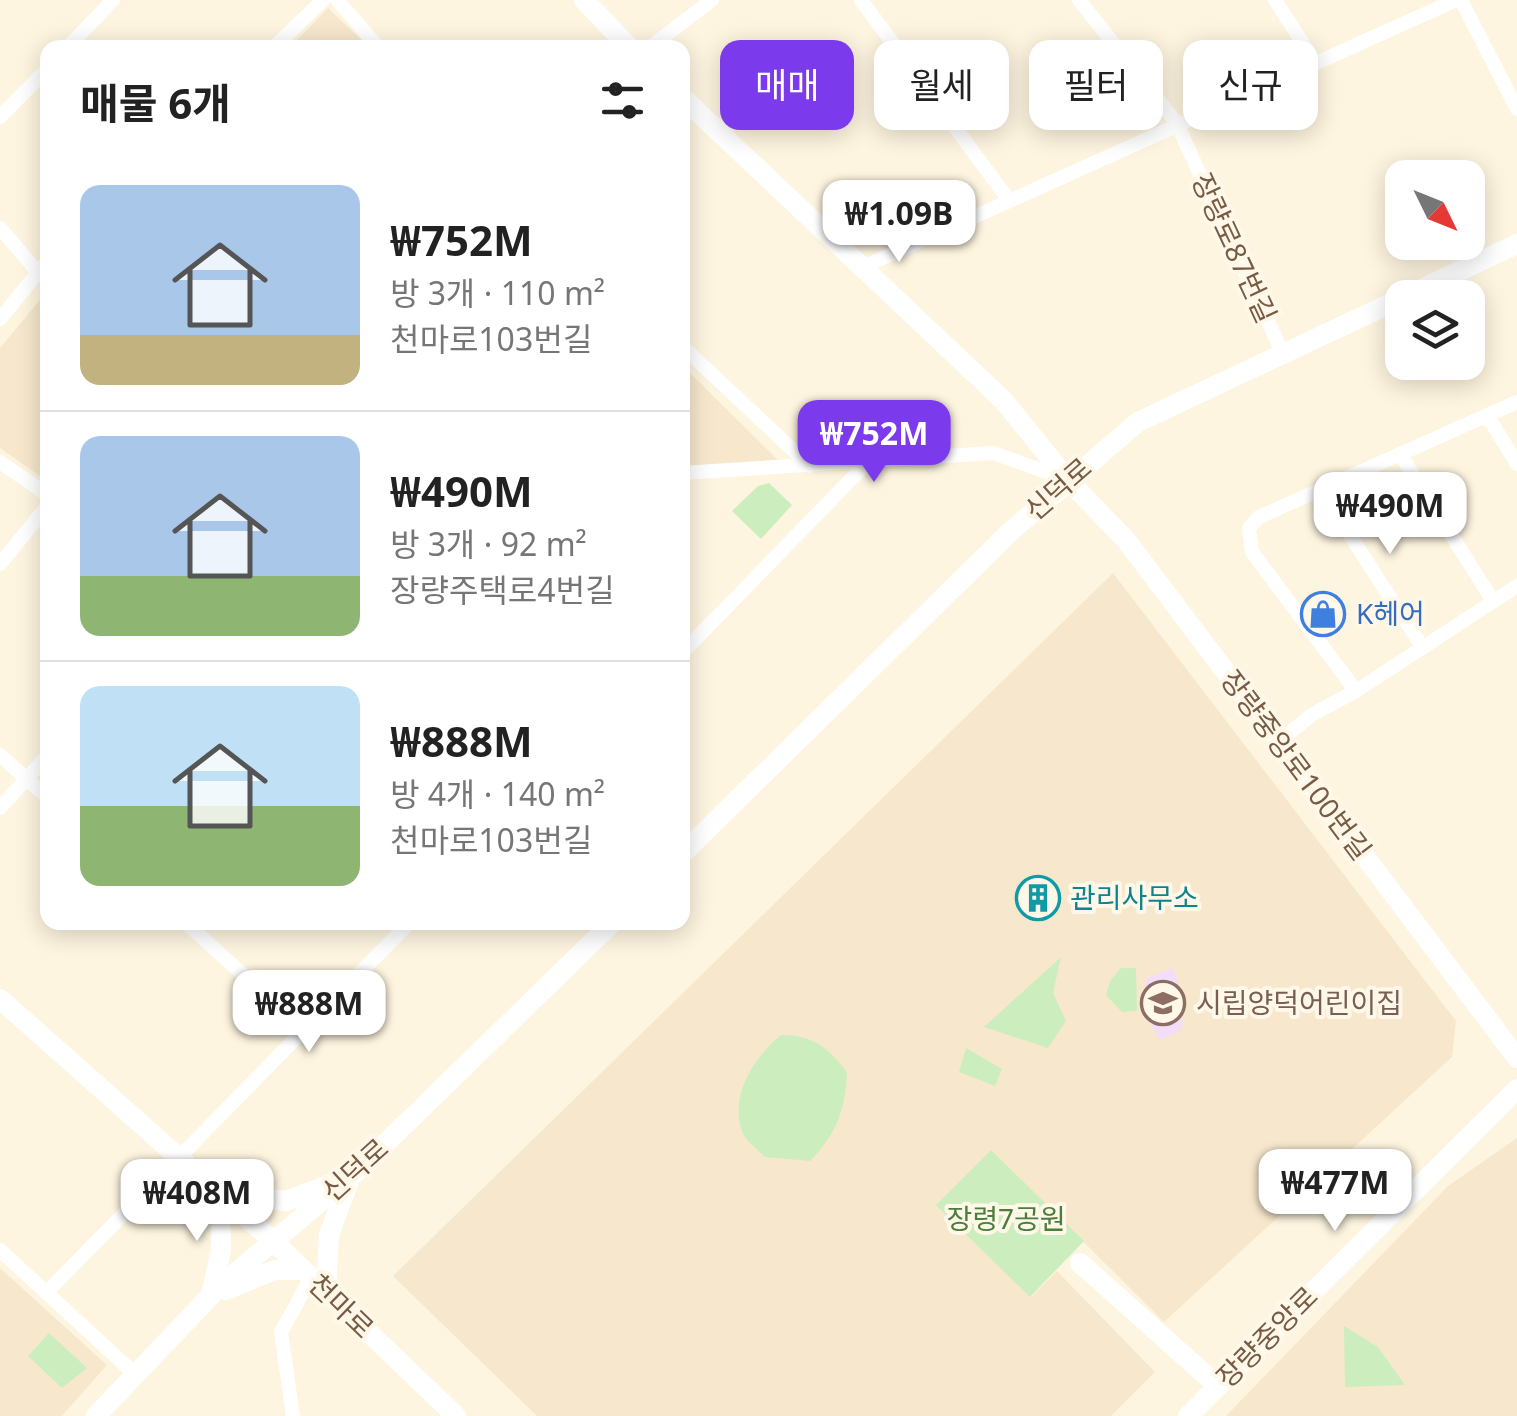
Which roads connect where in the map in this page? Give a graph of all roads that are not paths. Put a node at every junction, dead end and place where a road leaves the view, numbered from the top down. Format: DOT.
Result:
graph roads {
  1 [pos="113,0"];
  2 [pos="323,0"];
  3 [pos="337,0"];
  4 [pos="584,0"];
  5 [pos="712,0"];
  6 [pos="861,0"];
  7 [pos="1079,0"];
  8 [pos="1275,0"];
  9 [pos="1458,0"];
  10 [pos="75,40"];
  11 [pos="281,40"];
  12 [pos="372,40"];
  13 [pos="622,40"];
  14 [pos="660,40"];
  15 [pos="1301,40"];
  16 [pos="1318,61"];
  17 [pos="40,76"];
  18 [pos="690,104"];
  19 [pos="1517,109"];
  20 [pos="0,118"];
  21 [pos="1183,119"];
  22 [pos="1176,122"];
  23 [pos="1008,199"];
  24 [pos="0,228"];
  25 [pos="1517,244"];
  26 [pos="40,263"];
  27 [pos="864,266"];
  28 [pos="40,268"];
  29 [pos="0,319"];
  30 [pos="1282,352"];
  31 [pos="690,354"];
  32 [pos="1517,402"];
  33 [pos="1487,415"];
  34 [pos="1400,454"];
  35 [pos="0,462"];
  36 [pos="866,464"];
  37 [pos="1517,464"];
  38 [pos="810,466"];
  39 [pos="690,473"];
  40 [pos="1067,479"];
  41 [pos="1320,489"];
  42 [pos="40,490"];
  43 [pos="40,515"];
  44 [pos="0,564"];
  45 [pos="1517,586"];
  46 [pos="1493,601"];
  47 [pos="690,645"];
  48 [pos="1422,648"];
  49 [pos="1356,691"];
  50 [pos="1278,742"];
  51 [pos="0,756"];
  52 [pos="40,764"];
  53 [pos="26,779"];
  54 [pos="40,791"];
  55 [pos="0,808"];
  56 [pos="690,846"];
  57 [pos="195,930"];
  58 [pos="398,930"];
  59 [pos="605,930"];
  60 [pos="0,999"];
  61 [pos="304,1029"];
  62 [pos="1517,1058"];
  63 [pos="1517,1089"];
  64 [pos="177,1156"];
  65 [pos="351,1176"];
  66 [pos="220,1194"];
  67 [pos="273,1241"];
  68 [pos="0,1250"];
  69 [pos="1080,1263"];
  70 [pos="313,1280"];
  71 [pos="46,1293"];
  72 [pos="211,1297"];
  73 [pos="136,1374"];
  74 [pos="1218,1386"];
  75 [pos="96,1416"];
  76 [pos="292,1416"];
  77 [pos="456,1416"];
  78 [pos="1188,1416"];
  1 -- 10 [label="street"];
  2 -- 11 [label="street"];
  3 -- 12 [label="street"];
  4 -- 13 [label="street"];
  5 -- 14 [label="street"];
  6 -- 23 [label="street"];
  7 -- 22 [label="street, 장량로87번길"];
  8 -- 15 [label="street"];
  9 -- 16 [label="street"];
  9 -- 19 [label="street"];
  17 -- 20 [label="street"];
  18 -- 27 [label="street, 장량중앙로100번길"];
  21 -- 22 [label="street"];
  22 -- 23 [label="street"];
  22 -- 30 [label="street, 장량로87번길"];
  23 -- 27 [label="street"];
  24 -- 26 [label="street"];
  25 -- 30 [label="street, 신덕로"];
  27 -- 40 [label="street, 장량중앙로100번길"];
  28 -- 29 [label="street"];
  30 -- 40 [label="street, 신덕로"];
  31 -- 38 [label="street"];
  32 -- 33 [label="street"];
  33 -- 34 [label="street"];
  33 -- 37 [label="street"];
  34 -- 41 [label="street"];
  34 -- 46 [label="street"];
  35 -- 42 [label="street"];
  36 -- 38 [label="street"];
  36 -- 40 [label="street"];
  36 -- 47 [label="street"];
  38 -- 39 [label="street"];
  40 -- 50 [label="street, 장량중앙로100번길"];
  40 -- 56 [label="street, 신덕로"];
  41 -- 48 [label="street"];
  41 -- 49 [label="street"];
  43 -- 44 [label="street"];
  45 -- 46 [label="street"];
  46 -- 48 [label="street"];
  48 -- 49 [label="street"];
  49 -- 50 [label="street"];
  50 -- 62 [label="street, 장량중앙로100번길"];
  51 -- 53 [label="street"];
  52 -- 53 [label="street"];
  53 -- 54 [label="street"];
  53 -- 55 [label="street"];
  57 -- 61 [label="street"];
  58 -- 61 [label="street"];
  59 -- 65 [label="street, 신덕로"];
  60 -- 64 [label="street, 천마로"];
  61 -- 64 [label="street"];
  63 -- 74 [label="street, 장량중앙로"];
  64 -- 66 [label="street, 천마로"];
  64 -- 71 [label="street"];
  65 -- 66 [label="street"];
  65 -- 67 [label="street, 신덕로"];
  65 -- 70 [label="street"];
  66 -- 67 [label="street, 천마로"];
  66 -- 72 [label="street"];
  67 -- 70 [label="street, 천마로"];
  67 -- 72 [label="street, 신덕로"];
  68 -- 71 [label="street"];
  69 -- 74 [label="street"];
  70 -- 72 [label="street"];
  70 -- 76 [label="street"];
  70 -- 77 [label="street, 천마로"];
  71 -- 73 [label="street"];
  72 -- 73 [label="street, 신덕로"];
  73 -- 75 [label="street, 신덕로"];
  74 -- 78 [label="street, 장량중앙로"];
}
